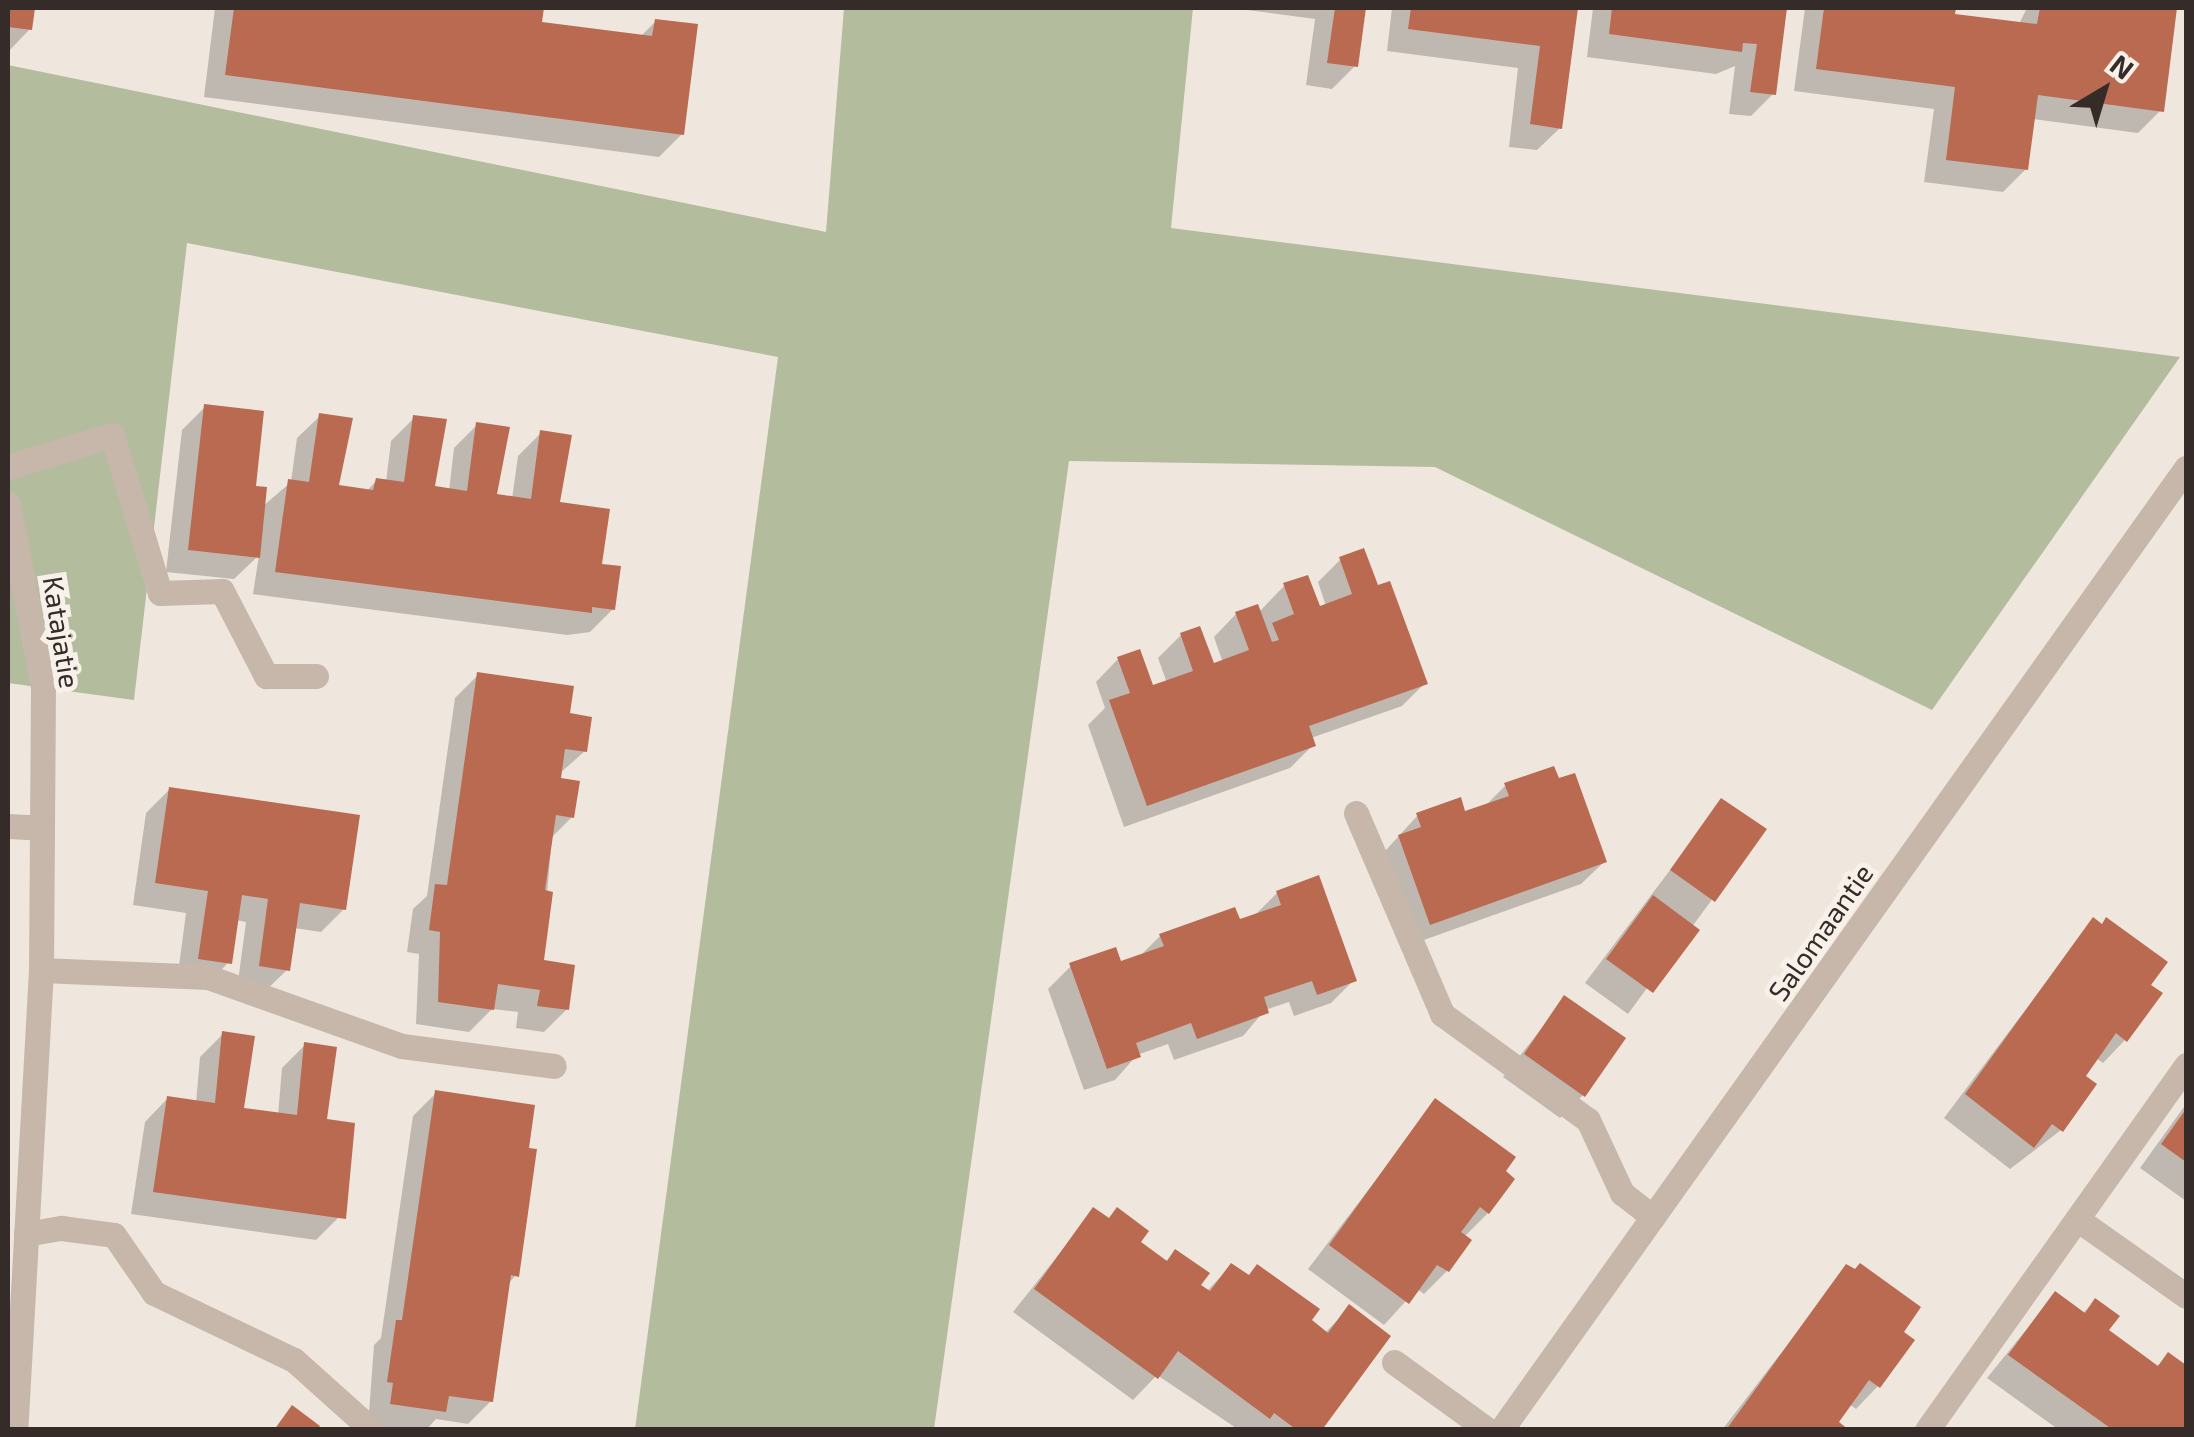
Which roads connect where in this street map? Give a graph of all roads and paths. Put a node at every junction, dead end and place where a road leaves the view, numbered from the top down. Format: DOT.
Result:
graph roads {
  1 [pos="8,467"];
  2 [pos="2186,468"];
  3 [pos="8,504"];
  4 [pos="316,676"];
  5 [pos="1356,812"];
  6 [pos="8,826"];
  7 [pos="42,828"];
  8 [pos="41,970"];
  9 [pos="2186,1064"];
  10 [pos="554,1066"];
  11 [pos="1653,1218"];
  12 [pos="2077,1218"];
  13 [pos="26,1234"];
  14 [pos="2186,1296"];
  15 [pos="1394,1362"];
  16 [pos="12,1380"];
  17 [pos="1930,1429"];
  18 [pos="15,1430"];
  19 [pos="372,1430"];
  20 [pos="1488,1430"];
  21 [pos="1501,1430"];
  1 -- 4 [label="street"];
  2 -- 11 [label="street, Salomaantie"];
  3 -- 7 [label="street, Katajatie"];
  5 -- 11 [label="street"];
  6 -- 7 [label="street"];
  7 -- 8 [label="street, Katajatie"];
  8 -- 10 [label="street"];
  8 -- 13 [label="street, Katajatie"];
  9 -- 12 [label="street"];
  11 -- 21 [label="street, Salomaantie"];
  12 -- 14 [label="street"];
  12 -- 17 [label="street"];
  13 -- 16 [label="street, Katajatie"];
  13 -- 19 [label="street"];
  15 -- 20 [label="street"];
  16 -- 18 [label="street, Katajatie"];
}
